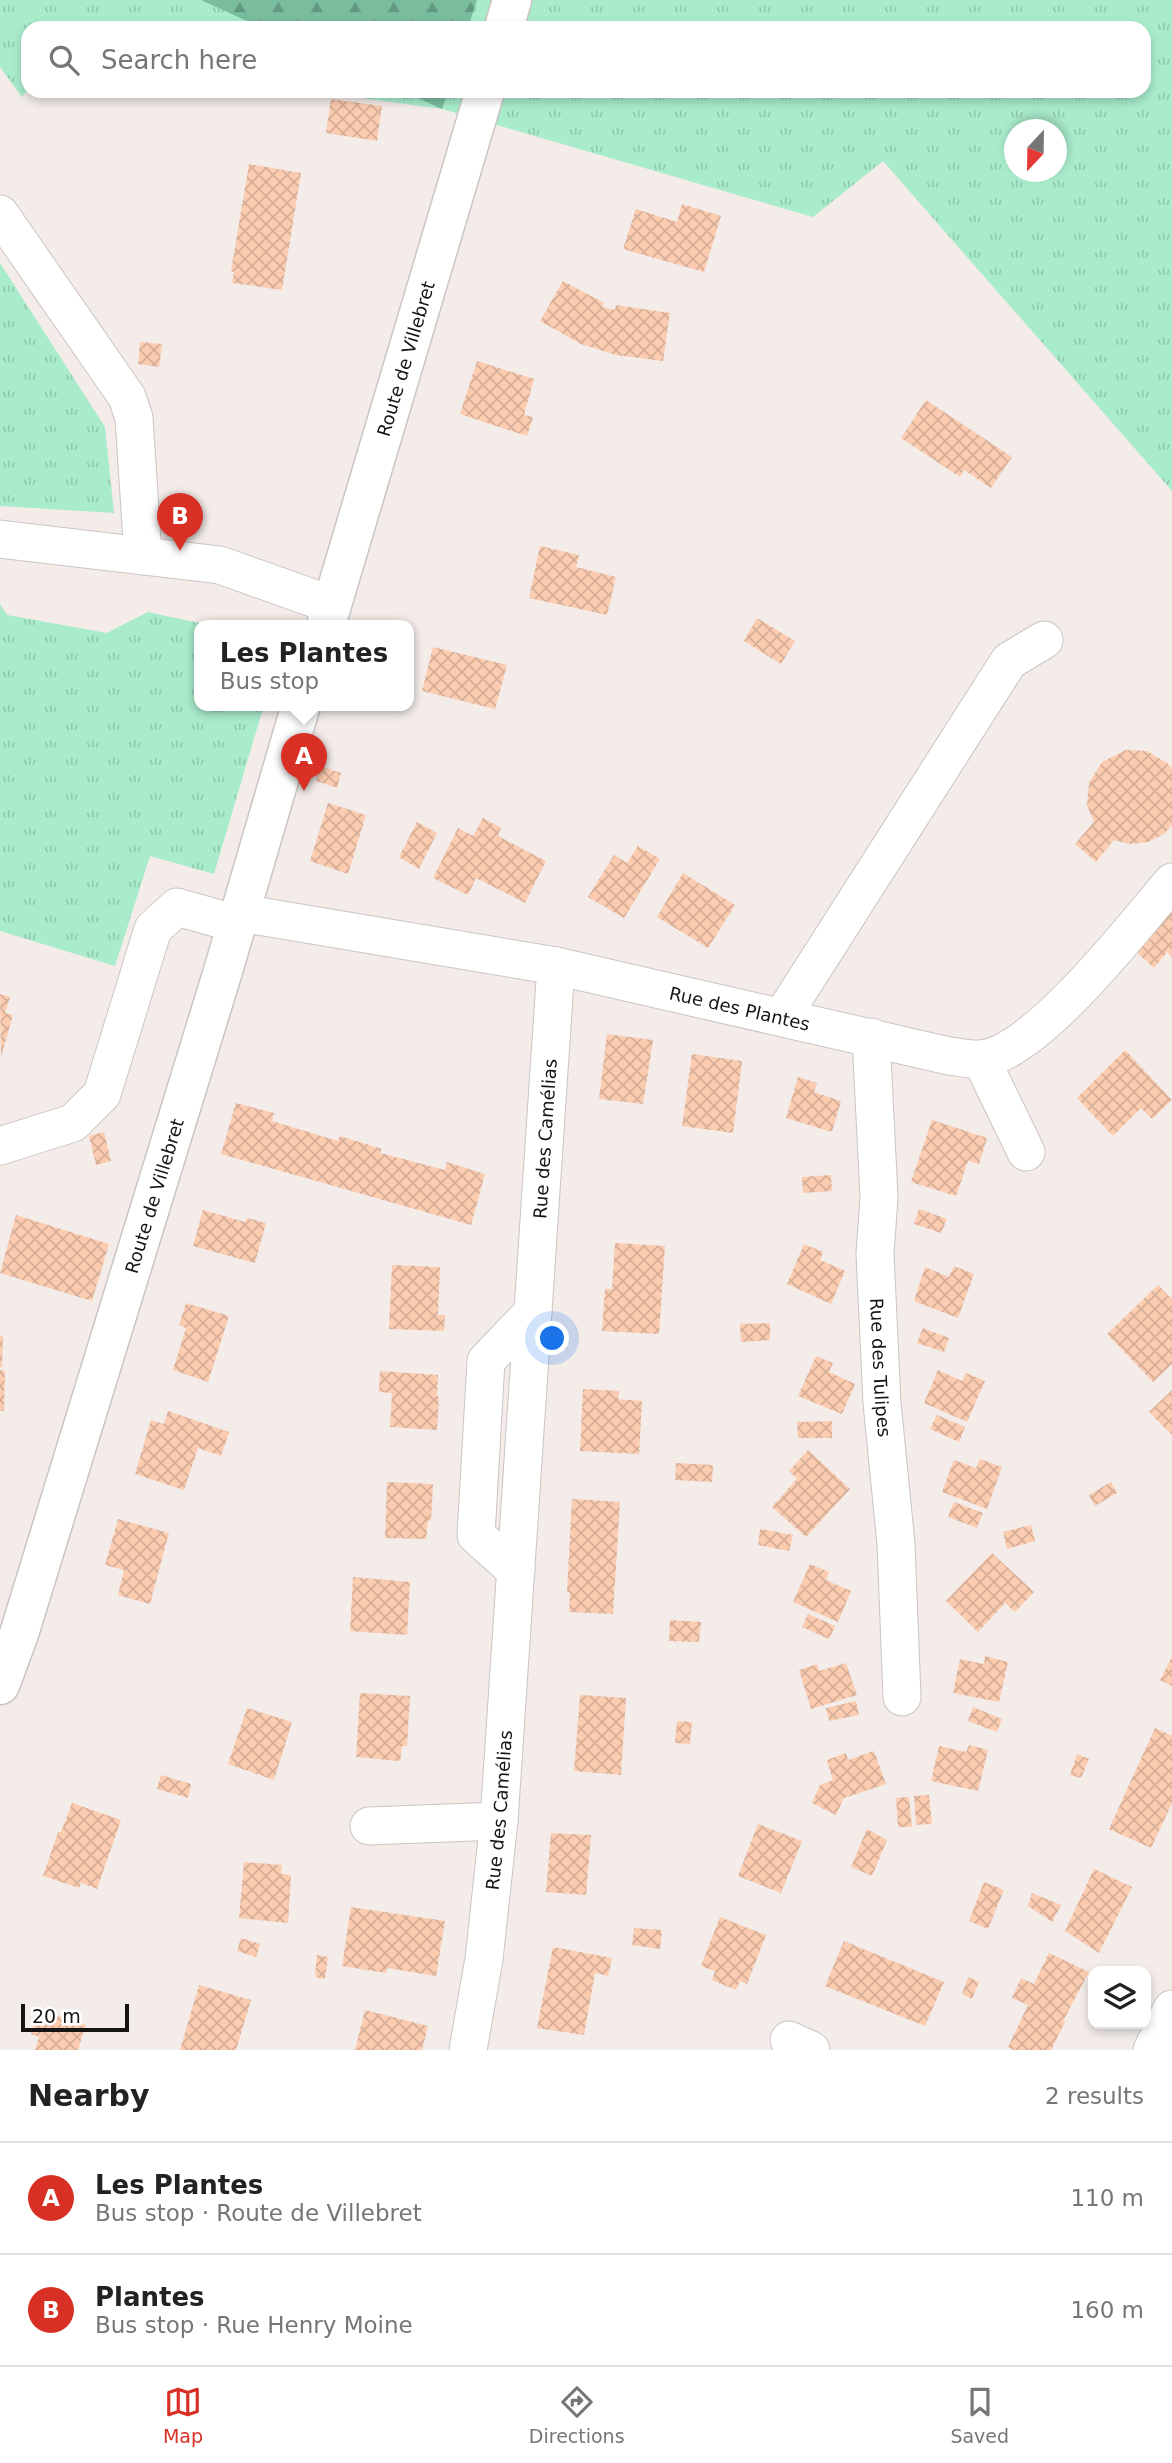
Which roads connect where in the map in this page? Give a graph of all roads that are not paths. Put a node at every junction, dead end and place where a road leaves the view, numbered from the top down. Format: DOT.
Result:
graph roads {
  1 [pos="512,0"];
  2 [pos="506,21"];
  3 [pos="483,98"];
  4 [pos="0,214"];
  5 [pos="0,539"];
  6 [pos="143,556"];
  7 [pos="329,615"];
  8 [pos="1044,640"];
  9 [pos="299,711"];
  10 [pos="1172,882"];
  11 [pos="238,918"];
  12 [pos="556,966"];
  13 [pos="782,1017"];
  14 [pos="871,1037"];
  15 [pos="981,1059"];
  16 [pos="0,1146"];
  17 [pos="1026,1152"];
  18 [pos="0,1685"];
  19 [pos="902,1697"];
  20 [pos="499,1821"];
  21 [pos="369,1826"];
  22 [pos="1172,2009"];
  23 [pos="468,2050"];
  24 [pos="1152,2050"];
  1 -- 2 [label="main road"];
  3 -- 7 [label="main road, Route de Villebret"];
  4 -- 6 [label="street"];
  5 -- 6 [label="street"];
  6 -- 7 [label="street"];
  8 -- 13 [label="street"];
  9 -- 11 [label="main road, Route de Villebret"];
  10 -- 15 [label="street, Rue des Plantes"];
  11 -- 12 [label="street, Rue des Plantes"];
  11 -- 16 [label="street, Rue des Plantes"];
  11 -- 18 [label="main road, Route de Villebret"];
  12 -- 13 [label="street, Rue des Plantes"];
  12 -- 20 [label="street, Rue des Camélias"];
  13 -- 14 [label="street, Rue des Plantes"];
  14 -- 15 [label="street, Rue des Plantes"];
  14 -- 19 [label="street, Rue des Tulipes"];
  15 -- 17 [label="street"];
  20 -- 21 [label="street"];
  20 -- 23 [label="street, Rue des Camélias"];
  22 -- 24 [label="street"];
}
